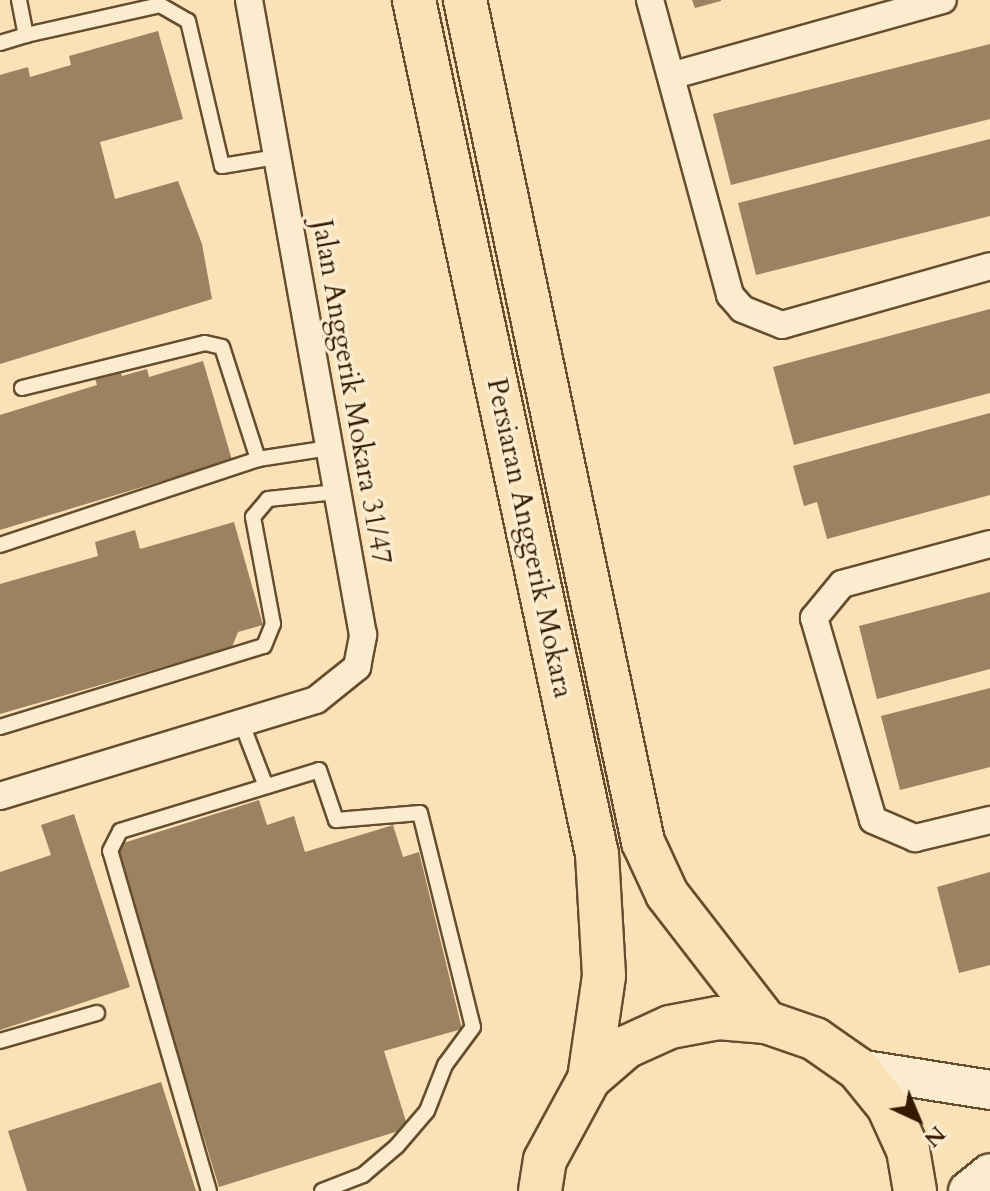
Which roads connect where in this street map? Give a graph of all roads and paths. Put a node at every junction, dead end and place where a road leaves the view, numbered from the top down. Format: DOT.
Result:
graph roads {
  1 [pos="19,0"];
  2 [pos="249,0"];
  3 [pos="414,0"];
  4 [pos="465,0"];
  5 [pos="650,0"];
  6 [pos="943,0"];
  7 [pos="26,35"];
  8 [pos="0,43"];
  9 [pos="674,75"];
  10 [pos="277,157"];
  11 [pos="990,266"];
  12 [pos="22,388"];
  13 [pos="329,448"];
  14 [pos="258,459"];
  15 [pos="337,492"];
  16 [pos="990,544"];
  17 [pos="0,545"];
  18 [pos="242,724"];
  19 [pos="0,727"];
  20 [pos="265,784"];
  21 [pos="0,796"];
  22 [pos="990,820"];
  23 [pos="97,1013"];
  24 [pos="766,1022"];
  25 [pos="0,1041"];
  26 [pos="858,1069"];
  27 [pos="589,1079"];
  28 [pos="990,1090"];
  29 [pos="990,1173"];
  30 [pos="543,1176"];
  31 [pos="209,1191"];
  32 [pos="322,1191"];
  33 [pos="516,1191"];
  34 [pos="915,1191"];
  35 [pos="968,1191"];
  1 -- 7 [label="lane"];
  2 -- 10 [label="street, Jalan Anggerik Mokara 31/47"];
  3 -- 27 [label="main road, Persiaran Anggerik Mokara"];
  4 -- 24 [label="main road, Persiaran Anggerik Mokara"];
  5 -- 9 [label="street"];
  6 -- 9 [label="street"];
  7 -- 8 [label="lane"];
  7 -- 10 [label="lane"];
  9 -- 11 [label="street"];
  10 -- 13 [label="street, Jalan Anggerik Mokara 31/47"];
  12 -- 14 [label="lane"];
  13 -- 14 [label="lane"];
  13 -- 15 [label="street, Jalan Anggerik Mokara 31/47"];
  14 -- 17 [label="lane"];
  15 -- 18 [label="street, Jalan Anggerik Mokara 31/47"];
  15 -- 19 [label="lane"];
  16 -- 22 [label="street"];
  18 -- 20 [label="lane"];
  18 -- 21 [label="street, Jalan Anggerik Mokara 31/47"];
  20 -- 31 [label="lane"];
  20 -- 32 [label="lane"];
  23 -- 25 [label="lane"];
  24 -- 26 [label="main road"];
  24 -- 27 [label="main road"];
  26 -- 28 [label="street"];
  26 -- 34 [label="main road"];
  27 -- 30 [label="main road"];
  29 -- 35 [label="street"];
  30 -- 33 [label="street"];
}
